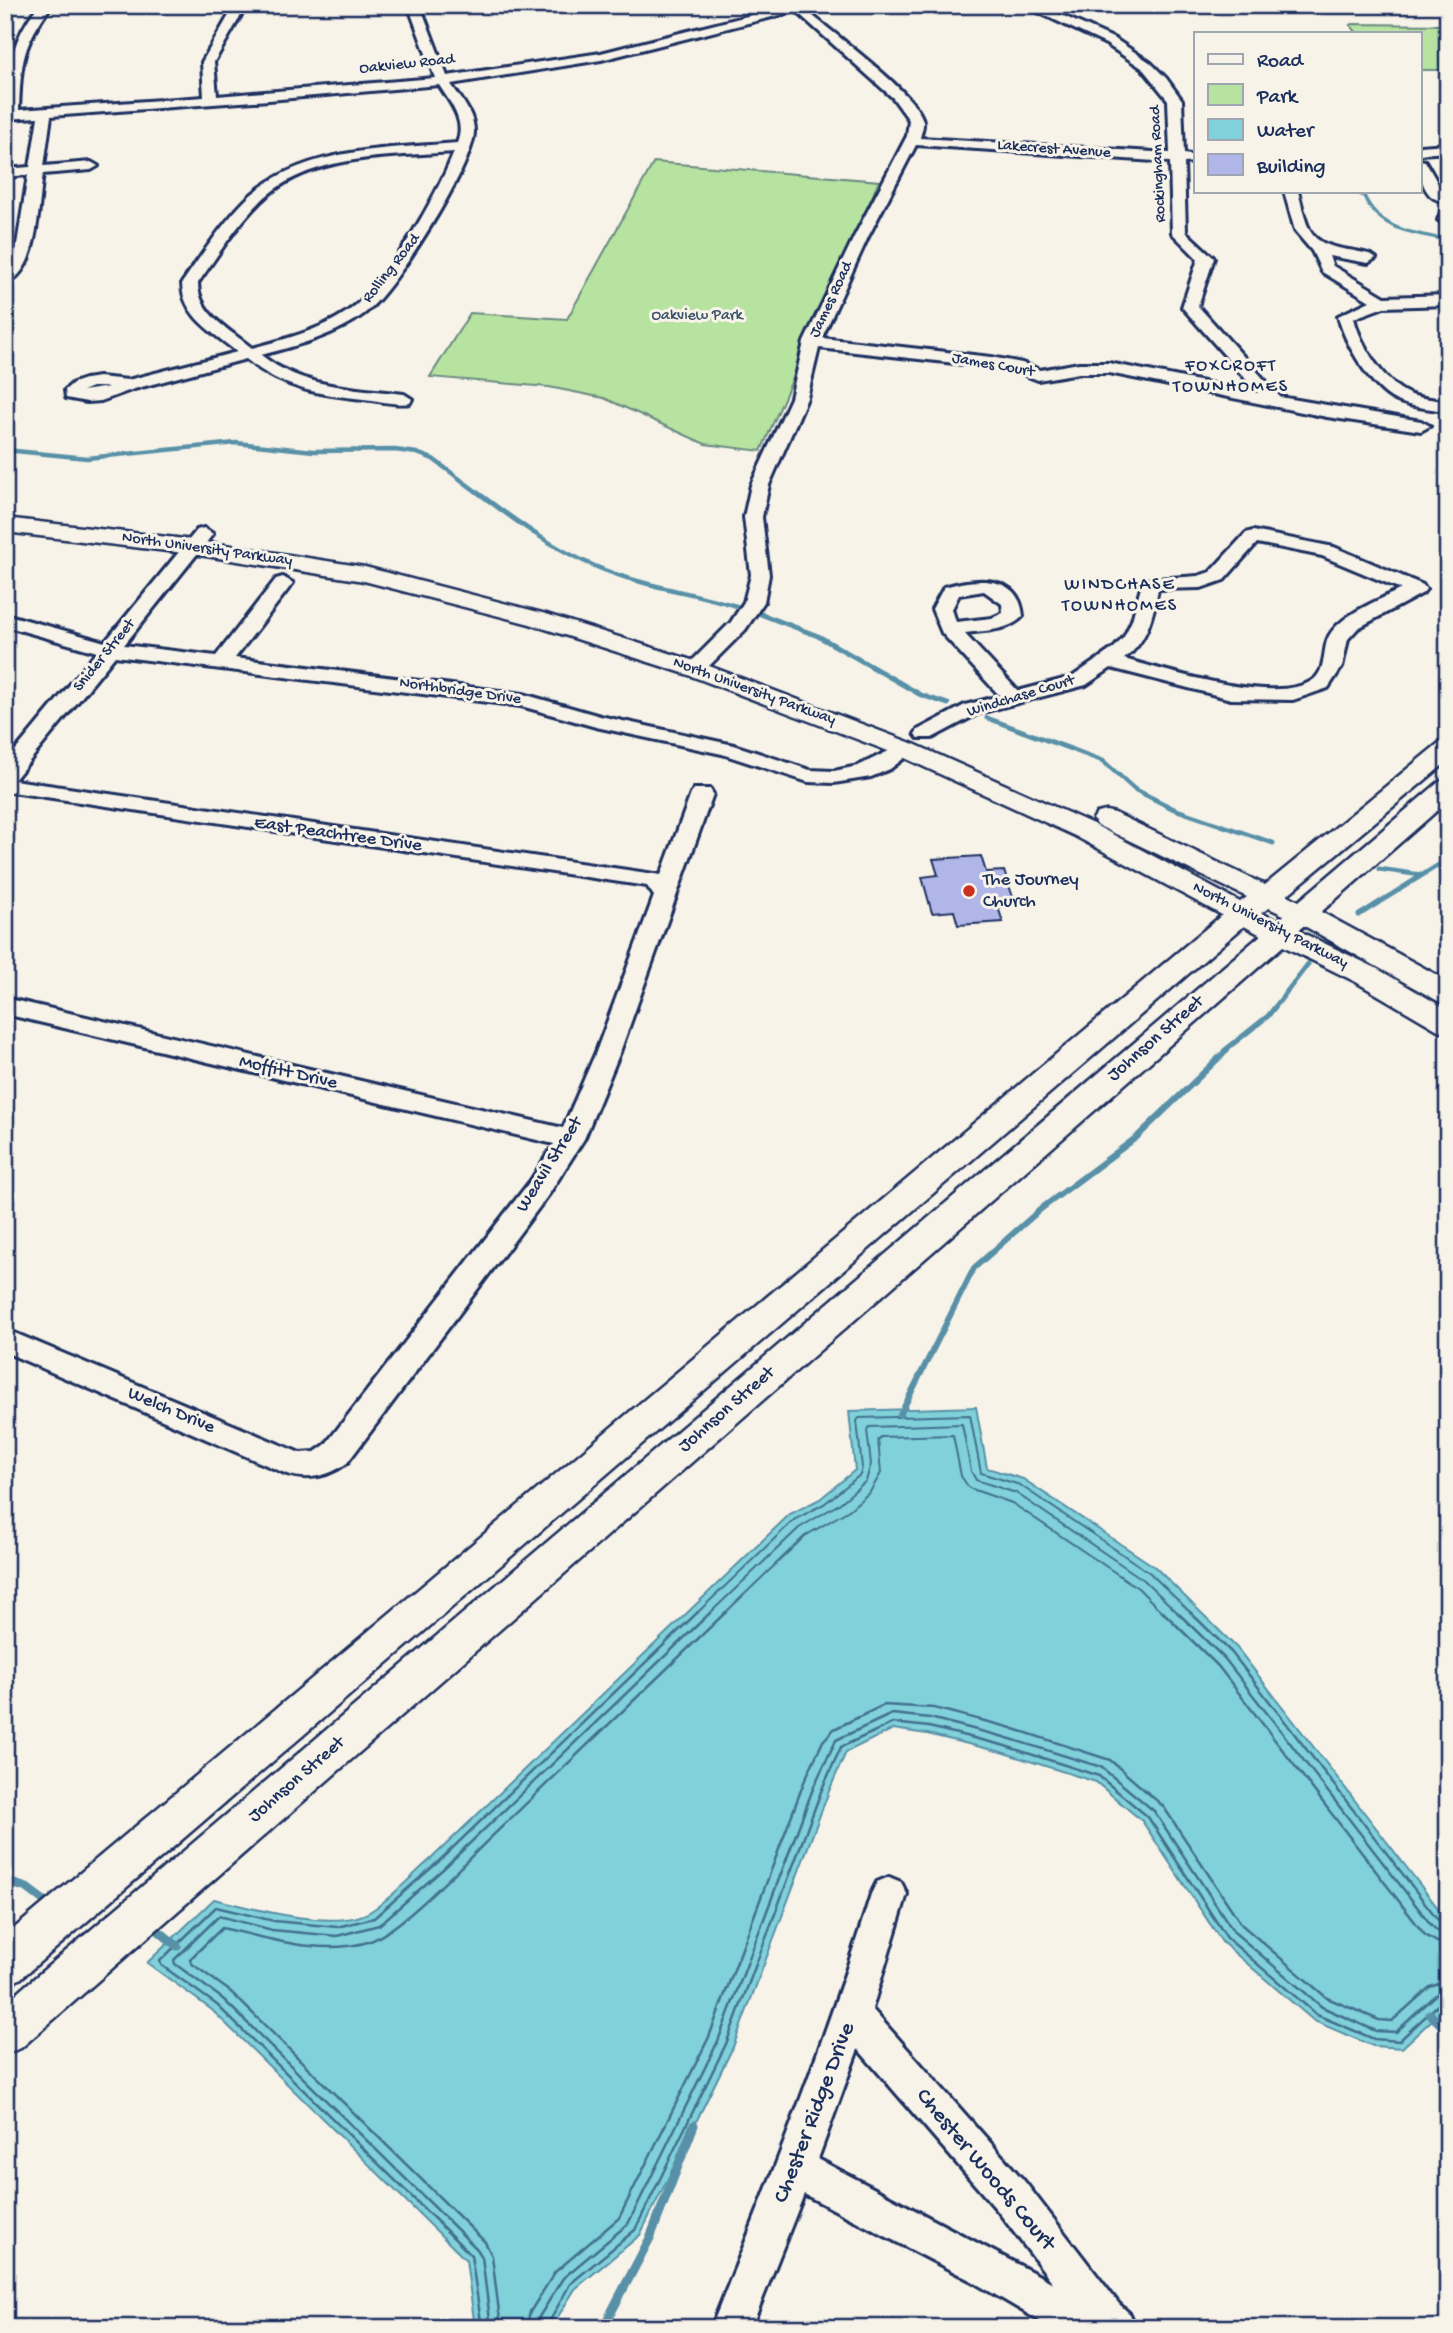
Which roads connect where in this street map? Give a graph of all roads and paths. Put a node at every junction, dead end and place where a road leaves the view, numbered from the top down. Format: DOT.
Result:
graph roads {
  1 [pos="46,5"];
  2 [pos="241,5"];
  3 [pos="414,5"];
  4 [pos="1028,5"];
  5 [pos="800,6"];
  6 [pos="442,80"];
  7 [pos="211,100"];
  8 [pos="44,112"];
  9 [pos="9,115"];
  10 [pos="911,141"];
  11 [pos="464,148"];
  12 [pos="1448,148"];
  13 [pos="1422,150"];
  14 [pos="1178,158"];
  15 [pos="1194,159"];
  16 [pos="91,166"];
  17 [pos="1422,167"];
  18 [pos="36,170"];
  19 [pos="5,173"];
  20 [pos="1439,190"];
  21 [pos="1291,192"];
  22 [pos="1448,210"];
  23 [pos="1448,222"];
  24 [pos="1319,250"];
  25 [pos="1368,258"];
  26 [pos="5,278"];
  27 [pos="1448,300"];
  28 [pos="1382,302"];
  29 [pos="812,342"];
  30 [pos="251,353"];
  31 [pos="128,385"];
  32 [pos="404,399"];
  33 [pos="1274,401"];
  34 [pos="1448,407"];
  35 [pos="1421,426"];
  36 [pos="5,511"];
  37 [pos="5,525"];
  38 [pos="199,540"];
  39 [pos="282,583"];
  40 [pos="1150,584"];
  41 [pos="5,620"];
  42 [pos="949,629"];
  43 [pos="110,649"];
  44 [pos="223,661"];
  45 [pos="702,662"];
  46 [pos="1108,662"];
  47 [pos="1013,698"];
  48 [pos="915,742"];
  49 [pos="1448,748"];
  50 [pos="5,777"];
  51 [pos="5,785"];
  52 [pos="1448,787"];
  53 [pos="702,794"];
  54 [pos="664,894"];
  55 [pos="1254,905"];
  56 [pos="1291,923"];
  57 [pos="1448,993"];
  58 [pos="5,1006"];
  59 [pos="1448,1023"];
  60 [pos="571,1139"];
  61 [pos="5,1340"];
  62 [pos="336,1454"];
  63 [pos="888,1894"];
  64 [pos="5,1964"];
  65 [pos="852,2014"];
  66 [pos="5,2032"];
  67 [pos="795,2168"];
  68 [pos="731,2328"];
  69 [pos="1092,2328"];
  70 [pos="1116,2328"];
  1 -- 9 [label="street"];
  2 -- 7 [label="street"];
  3 -- 6 [label="street, Rolling Road"];
  4 -- 14 [label="street, Rockingham Road"];
  5 -- 6 [label="street, Oakview Road"];
  5 -- 10 [label="street"];
  6 -- 7 [label="street, Oakview Road"];
  6 -- 11 [label="street, Rolling Road"];
  7 -- 8 [label="street, Oakview Road"];
  8 -- 9 [label="street, Oakview Road"];
  8 -- 18 [label="street"];
  10 -- 14 [label="street, Lakecrest Avenue"];
  10 -- 29 [label="street, James Road"];
  11 -- 30 [label="street, Rolling Road"];
  11 -- 30 [label="street"];
  12 -- 13 [label="street"];
  14 -- 15 [label="street, Lakecrest Avenue"];
  14 -- 33 [label="street, Rockingham Road"];
  16 -- 18 [label="street"];
  17 -- 20 [label="street"];
  18 -- 19 [label="street"];
  18 -- 26 [label="street"];
  21 -- 24 [label="street"];
  22 -- 23 [label="street"];
  24 -- 25 [label="street"];
  24 -- 28 [label="street"];
  27 -- 28 [label="street"];
  28 -- 34 [label="street"];
  29 -- 33 [label="street, James Court"];
  29 -- 45 [label="street, James Road"];
  30 -- 31 [label="street, Rolling Road"];
  30 -- 32 [label="street"];
  33 -- 35 [label="street, James Court"];
  36 -- 38 [label="main road, North University Parkway"];
  37 -- 38 [label="main road, North University Parkway"];
  38 -- 43 [label="street, Snider Street"];
  38 -- 45 [label="main road, North University Parkway"];
  39 -- 44 [label="street"];
  40 -- 46 [label="street, Windchase Court"];
  40 -- 46 [label="street"];
  41 -- 43 [label="street, Northbridge Drive"];
  42 -- 47 [label="street"];
  43 -- 44 [label="street, Northbridge Drive"];
  43 -- 50 [label="street, Snider Street"];
  44 -- 48 [label="street, Northbridge Drive"];
  45 -- 48 [label="main road, North University Parkway"];
  46 -- 47 [label="street, Windchase Court"];
  47 -- 48 [label="street, Windchase Court"];
  48 -- 55 [label="main road, North University Parkway"];
  49 -- 55 [label="main road, Johnson Street"];
  51 -- 54 [label="street, East Peachtree Drive"];
  52 -- 56 [label="main road, Johnson Street"];
  53 -- 54 [label="street, Weavil Street"];
  54 -- 60 [label="street, Weavil Street"];
  55 -- 56 [label="main road, North University Parkway"];
  55 -- 64 [label="main road, Johnson Street"];
  56 -- 57 [label="main road, North University Parkway"];
  56 -- 59 [label="main road, North University Parkway"];
  56 -- 66 [label="main road, Johnson Street"];
  58 -- 60 [label="street, Moffitt Drive"];
  60 -- 62 [label="street, Weavil Street"];
  61 -- 62 [label="street, Welch Drive"];
  63 -- 65 [label="street, Chester Ridge Drive"];
  65 -- 67 [label="street, Chester Ridge Drive"];
  65 -- 70 [label="street, Chester Woods Court"];
  67 -- 68 [label="street, Chester Ridge Drive"];
  67 -- 69 [label="street"];
}
